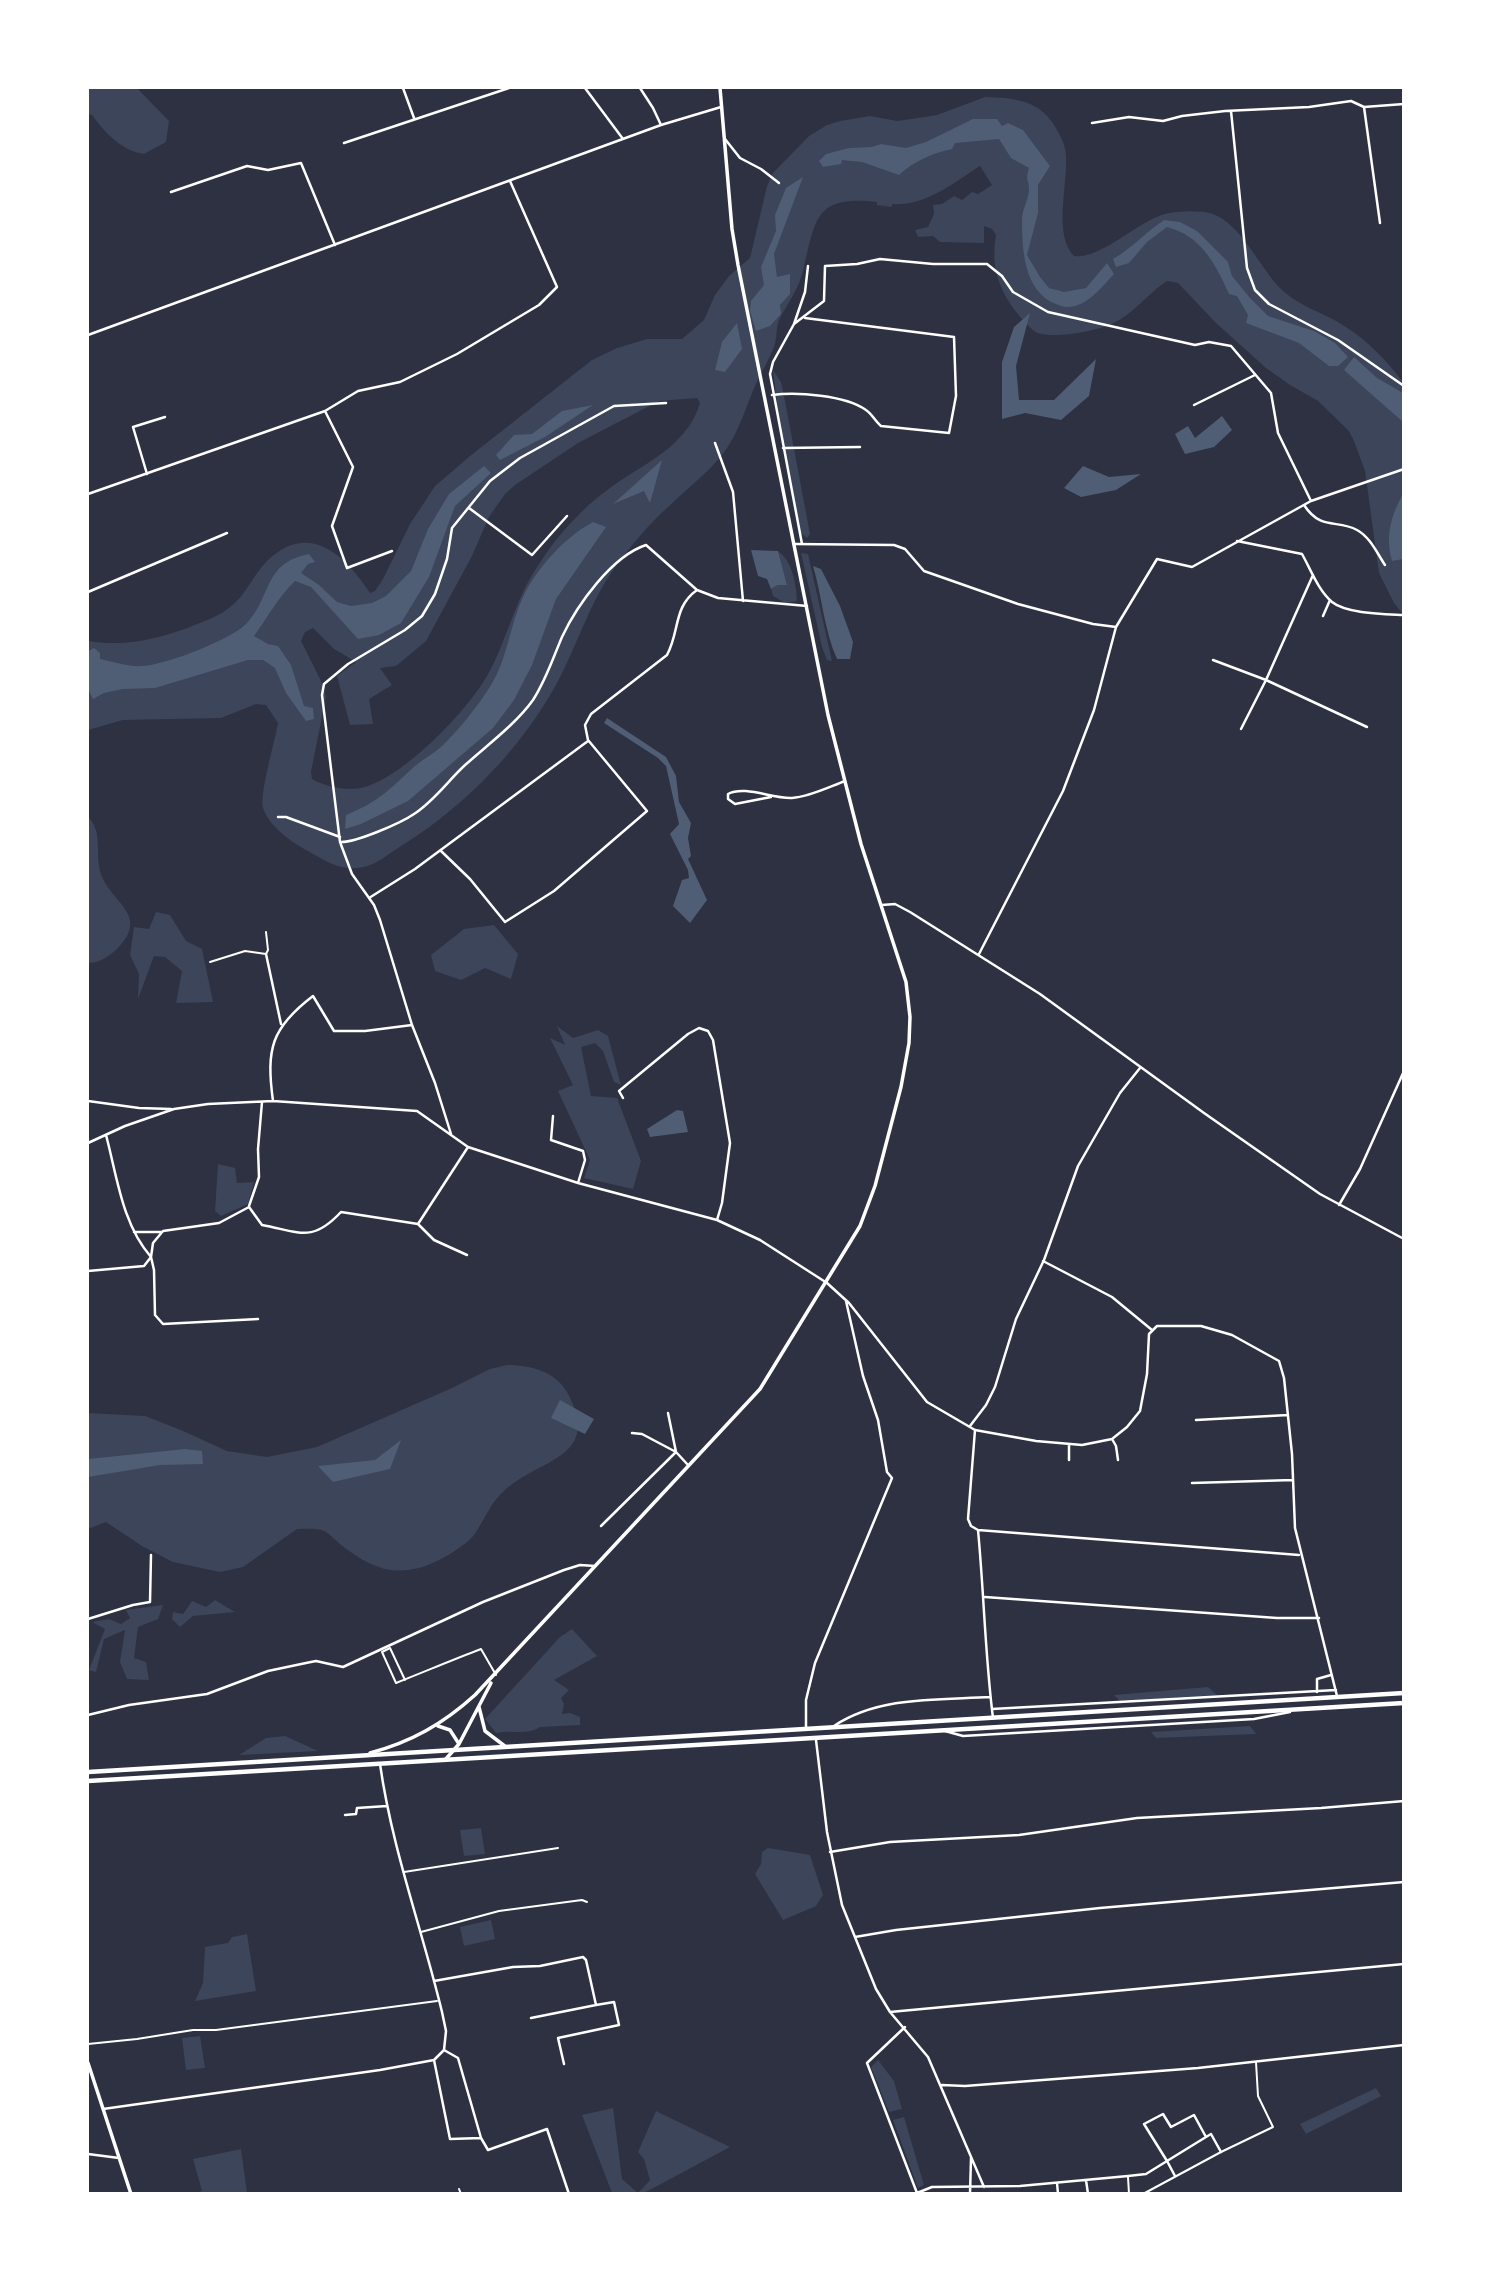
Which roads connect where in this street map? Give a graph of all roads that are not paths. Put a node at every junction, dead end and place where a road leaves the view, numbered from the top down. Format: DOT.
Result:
graph roads {
  1 [pos="403,88"];
  2 [pos="487,88"];
  3 [pos="509,88"];
  4 [pos="585,88"];
  5 [pos="640,88"];
  6 [pos="720,88"];
  7 [pos="489,94"];
  8 [pos="1404,104"];
  9 [pos="721,107"];
  10 [pos="1364,107"];
  11 [pos="1231,111"];
  12 [pos="414,118"];
  13 [pos="1092,123"];
  14 [pos="661,125"];
  15 [pos="623,139"];
  16 [pos="725,139"];
  17 [pos="344,143"];
  18 [pos="510,181"];
  19 [pos="779,183"];
  20 [pos="171,192"];
  21 [pos="1380,223"];
  22 [pos="335,245"];
  23 [pos="808,266"];
  24 [pos="803,318"];
  25 [pos="794,324"];
  26 [pos="88,335"];
  27 [pos="1255,374"];
  28 [pos="1404,386"];
  29 [pos="772,395"];
  30 [pos="666,403"];
  31 [pos="1194,405"];
  32 [pos="325,411"];
  33 [pos="165,417"];
  34 [pos="715,443"];
  35 [pos="860,447"];
  36 [pos="783,448"];
  37 [pos="1404,469"];
  38 [pos="147,474"];
  39 [pos="88,494"];
  40 [pos="1311,501"];
  41 [pos="1304,505"];
  42 [pos="469,508"];
  43 [pos="567,516"];
  44 [pos="227,533"];
  45 [pos="1236,541"];
  46 [pos="794,544"];
  47 [pos="802,544"];
  48 [pos="392,551"];
  49 [pos="1385,565"];
  50 [pos="1312,575"];
  51 [pos="697,590"];
  52 [pos="88,592"];
  53 [pos="1330,600"];
  54 [pos="743,601"];
  55 [pos="807,606"];
  56 [pos="1404,615"];
  57 [pos="1324,616"];
  58 [pos="1116,627"];
  59 [pos="1213,660"];
  60 [pos="1266,680"];
  61 [pos="1367,727"];
  62 [pos="1241,729"];
  63 [pos="588,740"];
  64 [pos="845,781"];
  65 [pos="771,797"];
  66 [pos="278,817"];
  67 [pos="340,837"];
  68 [pos="340,842"];
  69 [pos="440,851"];
  70 [pos="369,898"];
  71 [pos="881,905"];
  72 [pos="267,932"];
  73 [pos="266,954"];
  74 [pos="979,954"];
  75 [pos="209,962"];
  76 [pos="281,1024"];
  77 [pos="412,1025"];
  78 [pos="1140,1067"];
  79 [pos="1404,1071"];
  80 [pos="623,1098"];
  81 [pos="88,1101"];
  82 [pos="274,1101"];
  83 [pos="262,1102"];
  84 [pos="173,1109"];
  85 [pos="552,1116"];
  86 [pos="451,1134"];
  87 [pos="106,1135"];
  88 [pos="88,1143"];
  89 [pos="468,1147"];
  90 [pos="578,1183"];
  91 [pos="1339,1205"];
  92 [pos="249,1207"];
  93 [pos="717,1220"];
  94 [pos="418,1224"];
  95 [pos="163,1231"];
  96 [pos="134,1232"];
  97 [pos="1404,1239"];
  98 [pos="467,1255"];
  99 [pos="150,1256"];
  100 [pos="1043,1261"];
  101 [pos="88,1270"];
  102 [pos="827,1283"];
  103 [pos="846,1301"];
  104 [pos="258,1319"];
  105 [pos="1153,1330"];
  106 [pos="668,1413"];
  107 [pos="1288,1415"];
  108 [pos="1196,1420"];
  109 [pos="970,1426"];
  110 [pos="975,1430"];
  111 [pos="632,1433"];
  112 [pos="1112,1439"];
  113 [pos="1069,1444"];
  114 [pos="676,1452"];
  115 [pos="1069,1460"];
  116 [pos="1118,1460"];
  117 [pos="689,1467"];
  118 [pos="1293,1480"];
  119 [pos="1192,1483"];
  120 [pos="601,1526"];
  121 [pos="978,1530"];
  122 [pos="151,1555"];
  123 [pos="1300,1555"];
  124 [pos="595,1566"];
  125 [pos="985,1597"];
  126 [pos="1319,1618"];
  127 [pos="88,1619"];
  128 [pos="496,1675"];
  129 [pos="1332,1676"];
  130 [pos="405,1680"];
  131 [pos="1317,1692"];
  132 [pos="1404,1693"];
  133 [pos="1337,1694"];
  134 [pos="990,1697"];
  135 [pos="1404,1703"];
  136 [pos="478,1705"];
  137 [pos="1339,1707"];
  138 [pos="992,1709"];
  139 [pos="88,1715"];
  140 [pos="993,1719"];
  141 [pos="438,1726"];
  142 [pos="831,1728"];
  143 [pos="806,1729"];
  144 [pos="816,1736"];
  145 [pos="459,1744"];
  146 [pos="508,1748"];
  147 [pos="454,1751"];
  148 [pos="354,1758"];
  149 [pos="445,1760"];
  150 [pos="380,1764"];
  151 [pos="88,1772"];
  152 [pos="88,1782"];
  153 [pos="1404,1801"];
  154 [pos="387,1806"];
  155 [pos="345,1815"];
  156 [pos="558,1848"];
  157 [pos="830,1852"];
  158 [pos="403,1872"];
  159 [pos="1404,1882"];
  160 [pos="587,1902"];
  161 [pos="420,1932"];
  162 [pos="855,1937"];
  163 [pos="1404,1964"];
  164 [pos="434,1981"];
  165 [pos="440,2000"];
  166 [pos="596,2005"];
  167 [pos="890,2012"];
  168 [pos="531,2018"];
  169 [pos="565,2027"];
  170 [pos="905,2027"];
  171 [pos="567,2036"];
  172 [pos="88,2044"];
  173 [pos="1404,2045"];
  174 [pos="444,2050"];
  175 [pos="434,2060"];
  176 [pos="1261,2060"];
  177 [pos="88,2063"];
  178 [pos="564,2064"];
  179 [pos="942,2085"];
  180 [pos="103,2109"];
  181 [pos="1206,2137"];
  182 [pos="481,2138"];
  183 [pos="1221,2152"];
  184 [pos="88,2154"];
  185 [pos="971,2154"];
  186 [pos="119,2158"];
  187 [pos="1167,2161"];
  188 [pos="1128,2176"];
  189 [pos="1175,2176"];
  190 [pos="1086,2180"];
  191 [pos="1057,2182"];
  192 [pos="970,2186"];
  193 [pos="1020,2186"];
  194 [pos="984,2187"];
  195 [pos="459,2189"];
  196 [pos="131,2193"];
  197 [pos="461,2193"];
  198 [pos="569,2193"];
  199 [pos="915,2193"];
  200 [pos="970,2193"];
  201 [pos="1021,2193"];
  202 [pos="1058,2193"];
  203 [pos="1088,2193"];
  204 [pos="1129,2193"];
  205 [pos="1143,2193"];
  1 -- 12 [label="street"];
  2 -- 7 [label="street"];
  3 -- 7 [label="street"];
  4 -- 15 [label="street"];
  5 -- 14 [label="street"];
  6 -- 9 [label="main road"];
  7 -- 12 [label="street"];
  8 -- 10 [label="street"];
  9 -- 14 [label="street"];
  9 -- 16 [label="main road"];
  10 -- 11 [label="street"];
  10 -- 21 [label="street"];
  11 -- 13 [label="street"];
  11 -- 28 [label="street"];
  12 -- 17 [label="street"];
  14 -- 15 [label="street"];
  15 -- 18 [label="street"];
  16 -- 19 [label="street"];
  16 -- 46 [label="main road"];
  18 -- 22 [label="street"];
  18 -- 32 [label="street"];
  20 -- 22 [label="street"];
  22 -- 26 [label="street"];
  23 -- 25 [label="street"];
  24 -- 25 [label="street"];
  24 -- 27 [label="street"];
  24 -- 29 [label="street"];
  25 -- 29 [label="street"];
  27 -- 31 [label="street"];
  27 -- 40 [label="street"];
  29 -- 36 [label="street"];
  30 -- 42 [label="street"];
  32 -- 38 [label="street"];
  32 -- 48 [label="street"];
  33 -- 38 [label="street"];
  34 -- 54 [label="street"];
  35 -- 36 [label="street"];
  36 -- 47 [label="street"];
  37 -- 40 [label="street"];
  38 -- 39 [label="street"];
  40 -- 41 [label="street"];
  41 -- 45 [label="street"];
  41 -- 49 [label="street"];
  42 -- 43 [label="street"];
  42 -- 67 [label="street"];
  44 -- 52 [label="street"];
  45 -- 50 [label="street"];
  45 -- 58 [label="street"];
  46 -- 47 [label="street"];
  46 -- 55 [label="main road"];
  47 -- 58 [label="street"];
  50 -- 53 [label="street"];
  50 -- 60 [label="street"];
  51 -- 54 [label="street"];
  51 -- 63 [label="street"];
  51 -- 68 [label="street"];
  53 -- 56 [label="street"];
  53 -- 57 [label="street"];
  54 -- 55 [label="street"];
  55 -- 64 [label="main road"];
  58 -- 74 [label="street"];
  59 -- 60 [label="street"];
  60 -- 61 [label="street"];
  60 -- 62 [label="street"];
  63 -- 69 [label="street"];
  63 -- 69 [label="street"];
  64 -- 65 [label="street"];
  64 -- 71 [label="main road"];
  65 -- 65 [label="street"];
  66 -- 67 [label="street"];
  67 -- 68 [label="street"];
  68 -- 70 [label="street"];
  69 -- 70 [label="street"];
  70 -- 77 [label="street"];
  71 -- 74 [label="street"];
  71 -- 102 [label="main road"];
  72 -- 73 [label="lane"];
  73 -- 75 [label="lane"];
  73 -- 76 [label="street"];
  74 -- 78 [label="street"];
  76 -- 77 [label="street"];
  76 -- 82 [label="street"];
  77 -- 86 [label="street"];
  78 -- 91 [label="street"];
  78 -- 100 [label="street"];
  79 -- 91 [label="street"];
  80 -- 93 [label="street"];
  81 -- 84 [label="street"];
  82 -- 83 [label="street"];
  82 -- 86 [label="street"];
  83 -- 84 [label="street"];
  83 -- 92 [label="street"];
  84 -- 87 [label="street"];
  85 -- 90 [label="street"];
  86 -- 89 [label="street"];
  87 -- 88 [label="street"];
  87 -- 96 [label="street"];
  89 -- 90 [label="street"];
  89 -- 94 [label="street"];
  90 -- 93 [label="street"];
  91 -- 97 [label="street"];
  92 -- 94 [label="street"];
  92 -- 95 [label="street"];
  93 -- 102 [label="street"];
  94 -- 98 [label="street"];
  95 -- 96 [label="street"];
  95 -- 99 [label="street"];
  96 -- 99 [label="street"];
  99 -- 101 [label="street"];
  99 -- 104 [label="street"];
  100 -- 105 [label="street"];
  100 -- 109 [label="street"];
  102 -- 103 [label="street"];
  102 -- 117 [label="main road"];
  103 -- 109 [label="street"];
  103 -- 143 [label="street"];
  105 -- 107 [label="street"];
  105 -- 112 [label="street"];
  106 -- 114 [label="street"];
  107 -- 108 [label="street"];
  107 -- 118 [label="street"];
  109 -- 110 [label="street"];
  110 -- 113 [label="street"];
  110 -- 121 [label="street"];
  111 -- 114 [label="street"];
  112 -- 113 [label="street"];
  112 -- 116 [label="street"];
  113 -- 115 [label="street"];
  114 -- 117 [label="street"];
  114 -- 120 [label="street"];
  117 -- 124 [label="main road"];
  118 -- 119 [label="street"];
  118 -- 123 [label="street"];
  121 -- 123 [label="street"];
  121 -- 125 [label="street"];
  122 -- 127 [label="street"];
  123 -- 126 [label="street"];
  124 -- 128 [label="main road"];
  124 -- 139 [label="street"];
  125 -- 126 [label="street"];
  125 -- 134 [label="street"];
  126 -- 129 [label="street"];
  128 -- 130 [label="lane"];
  128 -- 136 [label="main road"];
  128 -- 141 [label="main road"];
  129 -- 131 [label="street"];
  129 -- 133 [label="street"];
  130 -- 130 [label="lane"];
  131 -- 133 [label="street"];
  131 -- 138 [label="street"];
  132 -- 133 [label="highway"];
  133 -- 137 [label="highway"];
  133 -- 140 [label="highway"];
  134 -- 138 [label="street"];
  134 -- 142 [label="street"];
  135 -- 137 [label="highway"];
  136 -- 145 [label="main road"];
  136 -- 146 [label="main road"];
  137 -- 144 [label="highway"];
  138 -- 140 [label="street"];
  140 -- 142 [label="highway"];
  141 -- 145 [label="main road"];
  141 -- 148 [label="main road"];
  142 -- 143 [label="highway"];
  143 -- 146 [label="highway"];
  144 -- 149 [label="highway"];
  144 -- 157 [label="street"];
  145 -- 147 [label="main road"];
  146 -- 147 [label="highway"];
  147 -- 148 [label="highway"];
  147 -- 149 [label="main road"];
  148 -- 151 [label="highway"];
  149 -- 150 [label="highway"];
  150 -- 152 [label="highway"];
  150 -- 154 [label="street"];
  153 -- 157 [label="street"];
  154 -- 155 [label="street"];
  154 -- 158 [label="street"];
  156 -- 158 [label="lane"];
  157 -- 162 [label="street"];
  158 -- 161 [label="street"];
  159 -- 162 [label="street"];
  160 -- 161 [label="lane"];
  161 -- 164 [label="street"];
  162 -- 167 [label="street"];
  163 -- 167 [label="street"];
  164 -- 165 [label="street"];
  164 -- 166 [label="street"];
  165 -- 172 [label="lane"];
  165 -- 174 [label="street"];
  166 -- 168 [label="street"];
  166 -- 171 [label="street"];
  167 -- 170 [label="street"];
  169 -- 171 [label="street"];
  170 -- 179 [label="street"];
  170 -- 199 [label="street"];
  171 -- 178 [label="street"];
  173 -- 176 [label="street"];
  174 -- 175 [label="street"];
  174 -- 182 [label="street"];
  175 -- 180 [label="street"];
  175 -- 182 [label="street"];
  176 -- 179 [label="street"];
  176 -- 183 [label="lane"];
  177 -- 180 [label="main road"];
  179 -- 185 [label="street"];
  180 -- 186 [label="main road"];
  181 -- 183 [label="street"];
  181 -- 187 [label="street"];
  181 -- 187 [label="street"];
  182 -- 198 [label="street"];
  183 -- 189 [label="lane"];
  184 -- 186 [label="street"];
  185 -- 192 [label="street"];
  185 -- 194 [label="street"];
  186 -- 196 [label="main road"];
  187 -- 188 [label="street"];
  187 -- 189 [label="street"];
  188 -- 190 [label="street"];
  188 -- 204 [label="lane"];
  189 -- 205 [label="lane"];
  190 -- 191 [label="street"];
  190 -- 203 [label="street"];
  191 -- 193 [label="street"];
  191 -- 202 [label="street"];
  192 -- 194 [label="street"];
  192 -- 199 [label="street"];
  192 -- 200 [label="street"];
  193 -- 194 [label="street"];
  193 -- 201 [label="street"];
  195 -- 197 [label="lane"];
}
